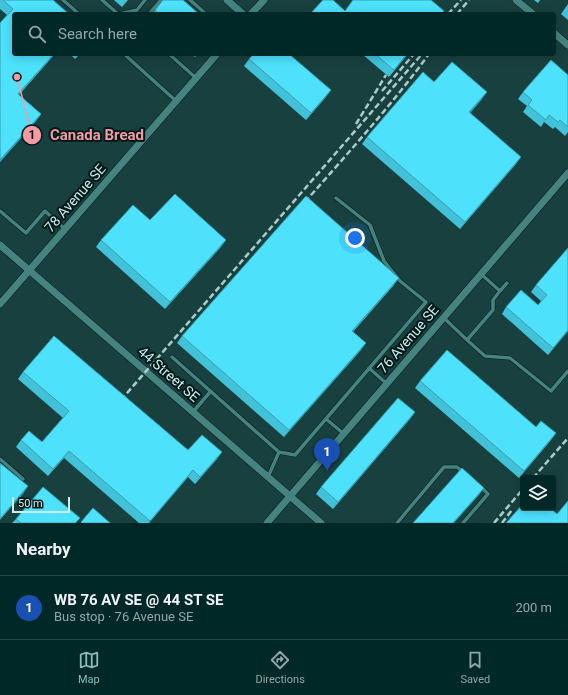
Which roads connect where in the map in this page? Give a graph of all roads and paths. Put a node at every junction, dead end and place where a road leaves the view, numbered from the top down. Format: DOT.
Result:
graph roads {
  1 [pos="63,0"];
  2 [pos="102,0"];
  3 [pos="145,0"];
  4 [pos="161,0"];
  5 [pos="190,0"];
  6 [pos="227,0"];
  7 [pos="264,0"];
  8 [pos="516,0"];
  9 [pos="77,12"];
  10 [pos="116,12"];
  11 [pos="128,12"];
  12 [pos="151,12"];
  13 [pos="204,12"];
  14 [pos="241,12"];
  15 [pos="253,12"];
  16 [pos="531,12"];
  17 [pos="556,34"];
  18 [pos="568,45"];
  19 [pos="126,56"];
  20 [pos="171,56"];
  21 [pos="215,56"];
  22 [pos="196,78"];
  23 [pos="176,100"];
  24 [pos="568,173"];
  25 [pos="336,198"];
  26 [pos="0,211"];
  27 [pos="65,229"];
  28 [pos="0,245"];
  29 [pos="29,271"];
  30 [pos="481,274"];
  31 [pos="507,283"];
  32 [pos="500,292"];
  33 [pos="0,304"];
  34 [pos="443,318"];
  35 [pos="467,340"];
  36 [pos="172,357"];
  37 [pos="369,368"];
  38 [pos="568,373"];
  39 [pos="387,384"];
  40 [pos="211,391"];
  41 [pos="193,412"];
  42 [pos="326,419"];
  43 [pos="344,434"];
  44 [pos="278,452"];
  45 [pos="0,459"];
  46 [pos="468,476"];
  47 [pos="268,478"];
  48 [pos="24,479"];
  49 [pos="478,485"];
  50 [pos="290,496"];
  51 [pos="267,523"];
  52 [pos="320,523"];
  53 [pos="397,523"];
  54 [pos="463,523"];
  1 -- 9 [label="lane"];
  2 -- 10 [label="lane"];
  3 -- 11 [label="lane"];
  4 -- 12 [label="lane"];
  5 -- 13 [label="lane"];
  6 -- 14 [label="street"];
  7 -- 15 [label="street"];
  8 -- 16 [label="street"];
  17 -- 18 [label="street"];
  19 -- 23 [label="lane"];
  20 -- 22 [label="lane"];
  21 -- 22 [label="street, 78 Avenue SE"];
  22 -- 23 [label="street, 78 Avenue SE"];
  23 -- 27 [label="street, 78 Avenue SE"];
  24 -- 30 [label="street, 76 Avenue SE"];
  25 -- 37 [label="lane"];
  26 -- 27 [label="lane"];
  27 -- 29 [label="street, 78 Avenue SE"];
  28 -- 29 [label="street, 44 Street SE"];
  29 -- 33 [label="street, 78 Avenue SE"];
  29 -- 41 [label="street, 44 Street SE"];
  30 -- 32 [label="lane"];
  30 -- 34 [label="street, 76 Avenue SE"];
  31 -- 32 [label="lane"];
  32 -- 35 [label="lane"];
  34 -- 35 [label="lane"];
  34 -- 39 [label="street, 76 Avenue SE"];
  35 -- 38 [label="lane"];
  36 -- 40 [label="lane"];
  37 -- 39 [label="lane"];
  37 -- 42 [label="lane"];
  39 -- 43 [label="street, 76 Avenue SE"];
  40 -- 41 [label="lane"];
  40 -- 44 [label="lane"];
  41 -- 47 [label="street, 44 Street SE"];
  42 -- 43 [label="lane"];
  42 -- 44 [label="lane"];
  43 -- 50 [label="street, 76 Avenue SE"];
  44 -- 47 [label="lane"];
  45 -- 48 [label="lane"];
  46 -- 53 [label="lane"];
  47 -- 50 [label="street, 44 Street SE"];
  49 -- 54 [label="lane"];
  50 -- 51 [label="street, 76 Avenue SE"];
  50 -- 52 [label="street, 44 Street SE"];
}
